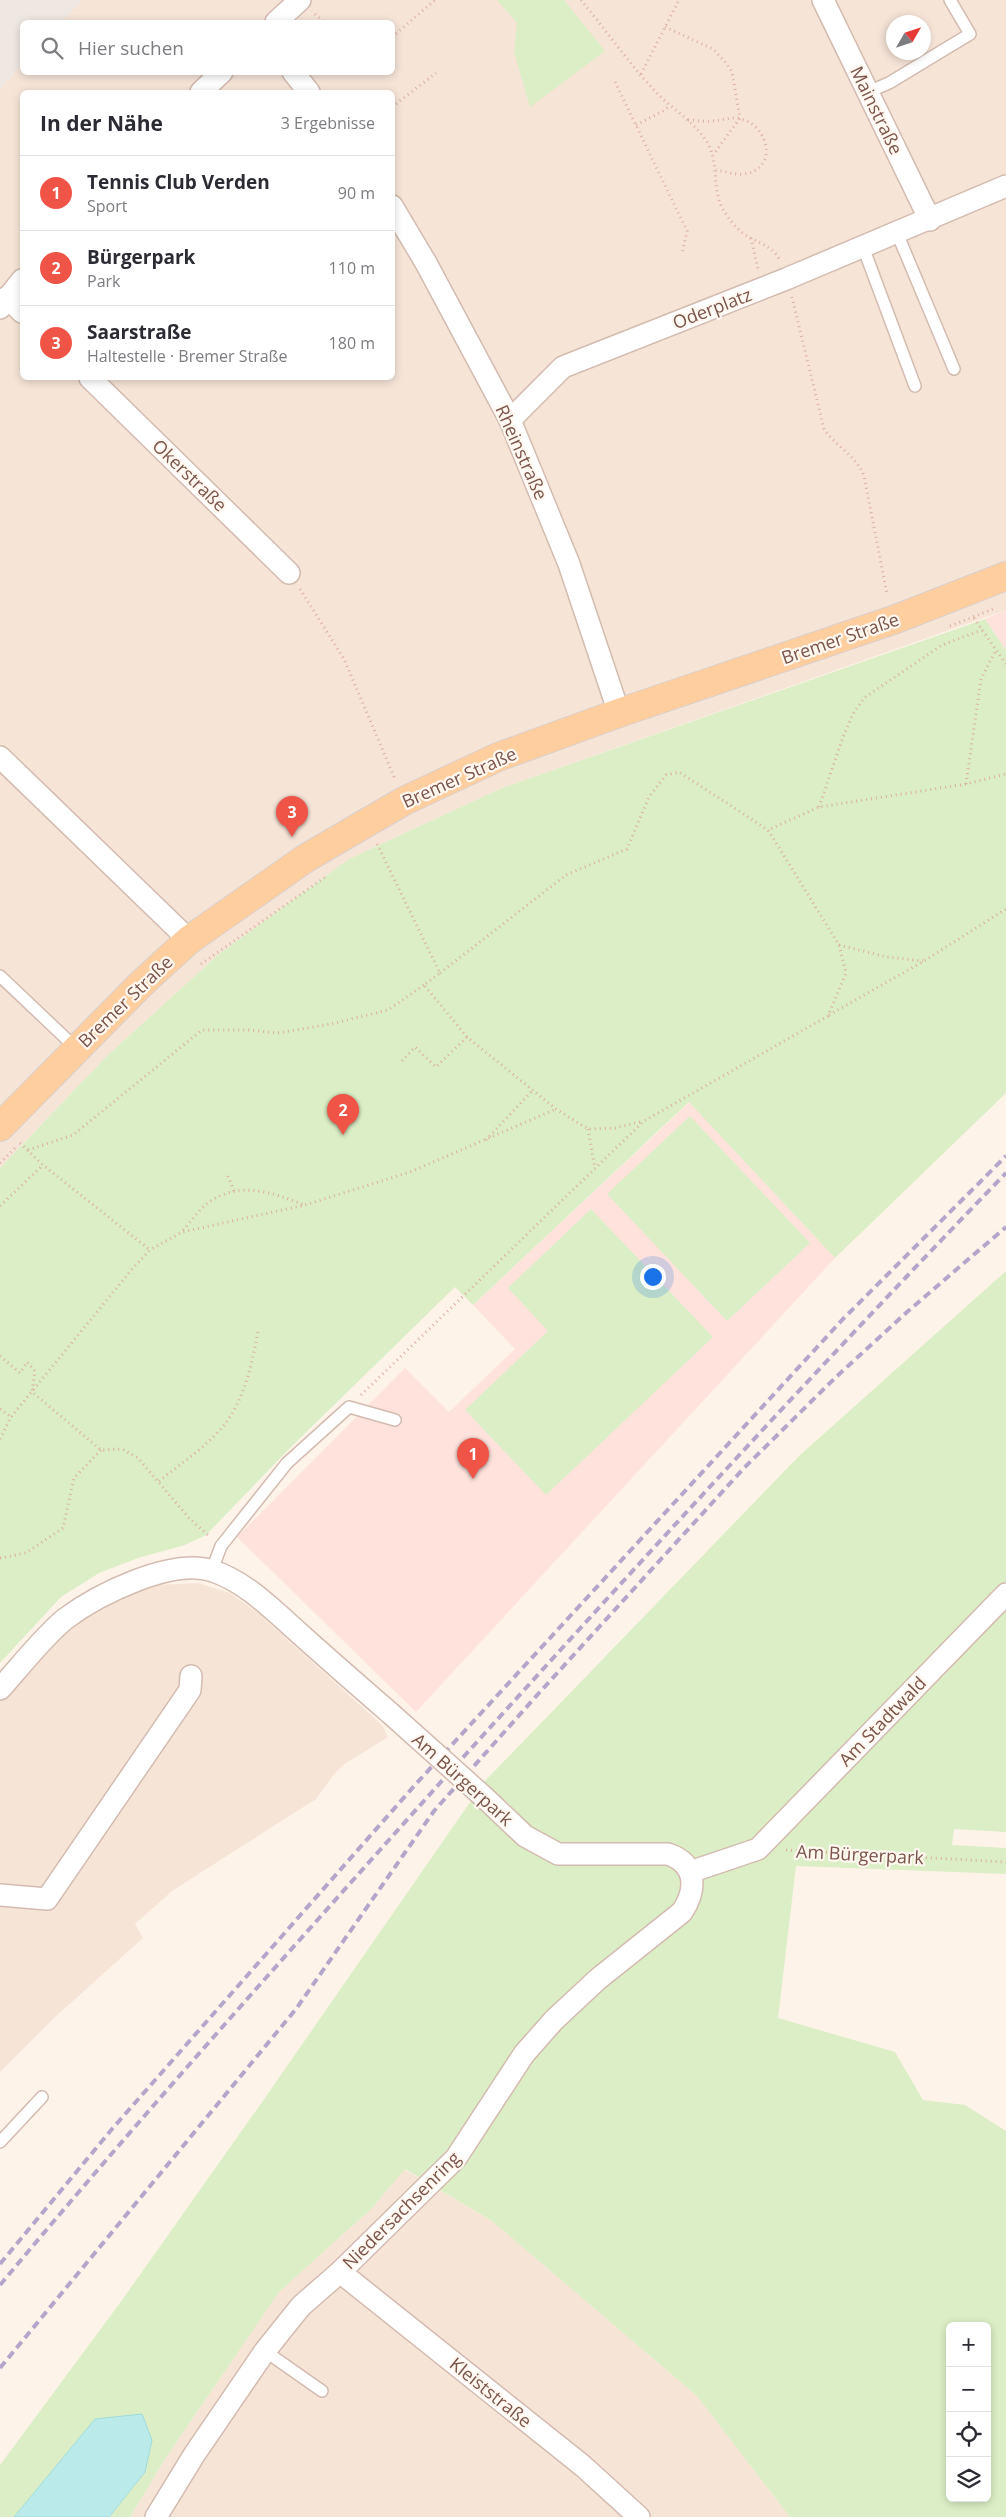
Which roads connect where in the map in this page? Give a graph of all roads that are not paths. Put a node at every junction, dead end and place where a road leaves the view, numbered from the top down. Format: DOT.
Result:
graph roads {
  1 [pos="300,0"];
  2 [pos="823,0"];
  3 [pos="950,0"];
  4 [pos="278,20"];
  5 [pos="219,75"];
  6 [pos="295,75"];
  7 [pos="203,90"];
  8 [pos="307,90"];
  9 [pos="868,92"];
  10 [pos="1006,186"];
  11 [pos="395,211"];
  12 [pos="930,220"];
  13 [pos="897,233"];
  14 [pos="864,247"];
  15 [pos="20,283"];
  16 [pos="4,303"];
  17 [pos="20,311"];
  18 [pos="954,369"];
  19 [pos="92,380"];
  20 [pos="915,386"];
  21 [pos="510,420"];
  22 [pos="289,573"];
  23 [pos="1006,576"];
  24 [pos="618,713"];
  25 [pos="0,757"];
  26 [pos="189,940"];
  27 [pos="0,976"];
  28 [pos="77,1049"];
  29 [pos="10,1135"];
  30 [pos="396,1420"];
  31 [pos="212,1570"];
  32 [pos="1006,1594"];
  33 [pos="192,1676"];
  34 [pos="0,1688"];
  35 [pos="690,1872"];
  36 [pos="0,1894"];
  37 [pos="42,2097"];
  38 [pos="0,2142"];
  39 [pos="340,2272"];
  40 [pos="265,2351"];
  41 [pos="322,2391"];
  42 [pos="156,2517"];
  43 [pos="639,2517"];
  1 -- 4 [label="street"];
  2 -- 9 [label="street, Mainstraße"];
  3 -- 9 [label="lane"];
  5 -- 7 [label="street"];
  6 -- 8 [label="street"];
  9 -- 12 [label="street, Mainstraße"];
  10 -- 12 [label="street, Oderplatz"];
  11 -- 21 [label="street, Rheinstraße"];
  12 -- 13 [label="street, Oderplatz"];
  13 -- 14 [label="street, Oderplatz"];
  13 -- 18 [label="lane"];
  14 -- 20 [label="lane"];
  14 -- 21 [label="street, Oderplatz"];
  15 -- 16 [label="street"];
  16 -- 17 [label="street"];
  19 -- 22 [label="street, Okerstraße"];
  21 -- 24 [label="street, Rheinstraße"];
  23 -- 24 [label="main road, Bremer Straße"];
  24 -- 26 [label="main road, Bremer Straße"];
  25 -- 26 [label="street"];
  26 -- 28 [label="main road, Bremer Straße"];
  27 -- 28 [label="lane"];
  28 -- 29 [label="main road, Bremer Straße"];
  30 -- 31 [label="lane"];
  31 -- 34 [label="street, Am Bürgerpark"];
  31 -- 35 [label="street, Am Bürgerpark, bridge"];
  32 -- 35 [label="street, Am Stadtwald"];
  33 -- 36 [label="street"];
  35 -- 39 [label="street, Niedersachsenring"];
  37 -- 38 [label="lane"];
  39 -- 40 [label="street, Niedersachsenring"];
  39 -- 43 [label="street, Kleiststraße"];
  40 -- 41 [label="lane"];
  40 -- 42 [label="street, Niedersachsenring"];
}
